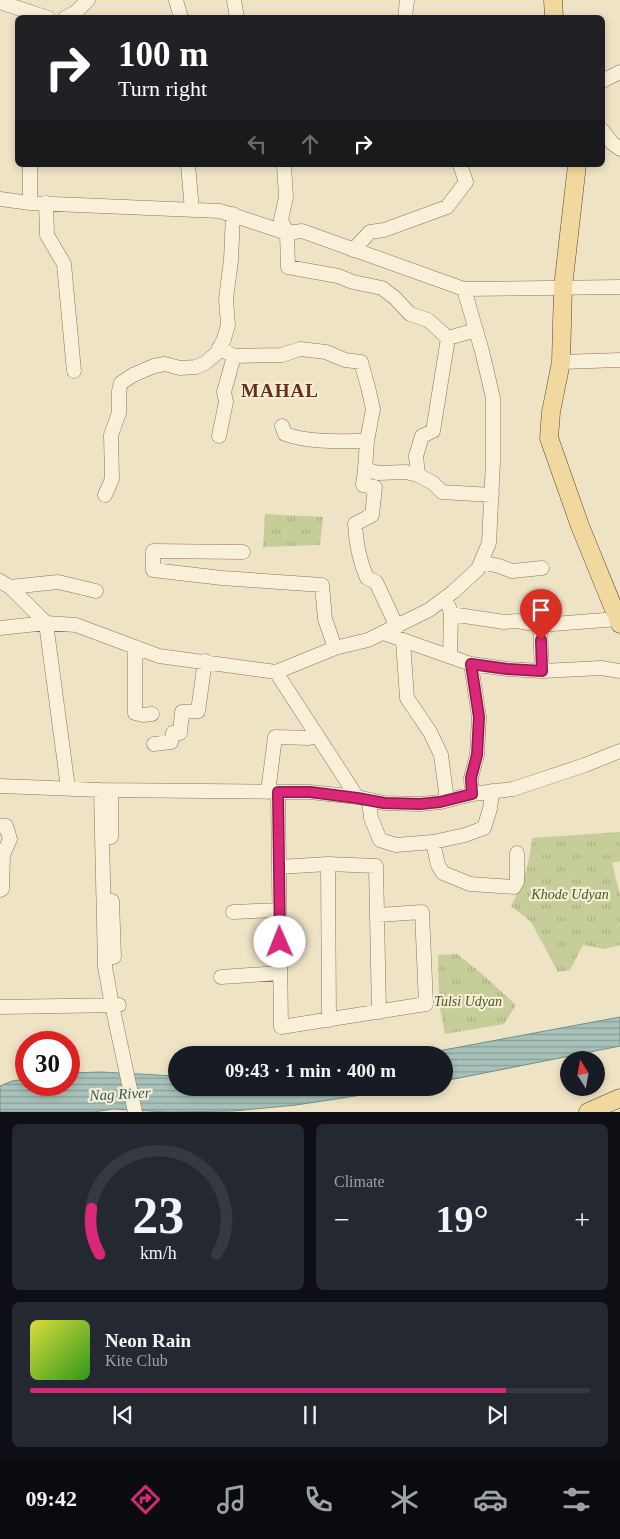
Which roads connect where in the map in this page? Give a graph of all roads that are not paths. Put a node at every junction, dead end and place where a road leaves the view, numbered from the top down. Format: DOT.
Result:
graph roads {
  1 [pos="88,0"];
  2 [pos="176,0"];
  3 [pos="234,0"];
  4 [pos="407,0"];
  5 [pos="554,0"];
  6 [pos="0,2"];
  7 [pos="39,15"];
  8 [pos="70,15"];
  9 [pos="180,15"];
  10 [pos="236,15"];
  11 [pos="405,15"];
  12 [pos="554,15"];
  13 [pos="620,72"];
  14 [pos="605,80"];
  15 [pos="605,134"];
  16 [pos="620,149"];
  17 [pos="30,167"];
  18 [pos="188,167"];
  19 [pos="284,167"];
  20 [pos="461,167"];
  21 [pos="577,167"];
  22 [pos="0,199"];
  23 [pos="30,203"];
  24 [pos="46,203"];
  25 [pos="192,210"];
  26 [pos="233,214"];
  27 [pos="287,233"];
  28 [pos="353,250"];
  29 [pos="563,286"];
  30 [pos="620,287"];
  31 [pos="464,289"];
  32 [pos="476,330"];
  33 [pos="448,338"];
  34 [pos="220,348"];
  35 [pos="234,356"];
  36 [pos="620,360"];
  37 [pos="561,362"];
  38 [pos="74,371"];
  39 [pos="282,426"];
  40 [pos="219,436"];
  41 [pos="367,441"];
  42 [pos="366,469"];
  43 [pos="418,475"];
  44 [pos="106,495"];
  45 [pos="492,495"];
  46 [pos="243,552"];
  47 [pos="481,562"];
  48 [pos="542,568"];
  49 [pos="5,584"];
  50 [pos="96,591"];
  51 [pos="447,597"];
  52 [pos="451,614"];
  53 [pos="619,622"];
  54 [pos="46,623"];
  55 [pos="540,624"];
  56 [pos="397,627"];
  57 [pos="0,628"];
  58 [pos="383,633"];
  59 [pos="403,641"];
  60 [pos="135,647"];
  61 [pos="335,648"];
  62 [pos="450,656"];
  63 [pos="205,661"];
  64 [pos="471,664"];
  65 [pos="542,671"];
  66 [pos="620,671"];
  67 [pos="276,672"];
  68 [pos="152,714"];
  69 [pos="315,735"];
  70 [pos="154,744"];
  71 [pos="620,751"];
  72 [pos="0,786"];
  73 [pos="68,788"];
  74 [pos="106,790"];
  75 [pos="273,792"];
  76 [pos="492,792"];
  77 [pos="472,794"];
  78 [pos="363,799"];
  79 [pos="448,800"];
  80 [pos="0,826"];
  81 [pos="434,842"];
  82 [pos="518,853"];
  83 [pos="328,864"];
  84 [pos="279,866"];
  85 [pos="0,890"];
  86 [pos="279,910"];
  87 [pos="233,912"];
  88 [pos="378,915"];
  89 [pos="280,973"];
  90 [pos="221,977"];
  91 [pos="116,1005"];
  92 [pos="0,1007"];
  93 [pos="379,1012"];
  94 [pos="329,1020"];
  95 [pos="133,1084"];
  96 [pos="620,1098"];
  97 [pos="135,1112"];
  98 [pos="143,1112"];
  99 [pos="588,1112"];
  1 -- 8 [label="street"];
  2 -- 9 [label="street"];
  3 -- 10 [label="street"];
  4 -- 11 [label="street"];
  5 -- 12 [label="main road"];
  6 -- 7 [label="street"];
  13 -- 14 [label="street"];
  15 -- 16 [label="street"];
  17 -- 23 [label="street"];
  18 -- 25 [label="street"];
  19 -- 27 [label="street"];
  20 -- 28 [label="street"];
  21 -- 29 [label="main road"];
  22 -- 23 [label="street"];
  23 -- 24 [label="street"];
  24 -- 25 [label="street"];
  24 -- 38 [label="street"];
  25 -- 26 [label="street"];
  26 -- 27 [label="street"];
  26 -- 34 [label="street"];
  27 -- 28 [label="street"];
  27 -- 33 [label="street"];
  28 -- 31 [label="street"];
  29 -- 30 [label="street"];
  29 -- 31 [label="street"];
  29 -- 37 [label="main road"];
  31 -- 32 [label="street"];
  32 -- 33 [label="street"];
  32 -- 45 [label="street"];
  33 -- 43 [label="street"];
  34 -- 35 [label="street"];
  34 -- 44 [label="street"];
  35 -- 40 [label="street"];
  35 -- 41 [label="street"];
  36 -- 37 [label="street"];
  37 -- 53 [label="main road"];
  39 -- 41 [label="street"];
  41 -- 42 [label="street"];
  42 -- 43 [label="street"];
  42 -- 56 [label="street"];
  43 -- 45 [label="street"];
  45 -- 47 [label="street"];
  46 -- 61 [label="street"];
  47 -- 48 [label="street"];
  47 -- 51 [label="street"];
  49 -- 50 [label="street"];
  49 -- 54 [label="street"];
  51 -- 52 [label="street"];
  51 -- 56 [label="street"];
  52 -- 55 [label="street"];
  52 -- 62 [label="street"];
  53 -- 55 [label="street"];
  54 -- 57 [label="street"];
  54 -- 60 [label="street"];
  54 -- 73 [label="street"];
  55 -- 65 [label="street"];
  56 -- 58 [label="street"];
  58 -- 59 [label="street"];
  58 -- 61 [label="street"];
  59 -- 62 [label="street"];
  59 -- 79 [label="street"];
  60 -- 63 [label="street"];
  60 -- 68 [label="street"];
  61 -- 67 [label="street"];
  62 -- 64 [label="street"];
  63 -- 67 [label="street"];
  63 -- 70 [label="street"];
  64 -- 65 [label="street"];
  64 -- 77 [label="street"];
  65 -- 66 [label="street"];
  67 -- 69 [label="street"];
  69 -- 75 [label="street"];
  69 -- 78 [label="street"];
  71 -- 76 [label="street"];
  72 -- 73 [label="street"];
  73 -- 74 [label="street"];
  74 -- 75 [label="street"];
  74 -- 91 [label="street"];
  75 -- 78 [label="street"];
  75 -- 84 [label="street"];
  76 -- 77 [label="street"];
  76 -- 81 [label="street"];
  77 -- 79 [label="street"];
  78 -- 79 [label="street"];
  78 -- 81 [label="street"];
  80 -- 85 [label="street"];
  81 -- 82 [label="street"];
  83 -- 84 [label="street"];
  83 -- 88 [label="street"];
  83 -- 94 [label="street"];
  84 -- 86 [label="street"];
  86 -- 87 [label="street"];
  86 -- 89 [label="street"];
  88 -- 93 [label="street"];
  88 -- 93 [label="street"];
  89 -- 90 [label="street"];
  89 -- 94 [label="street"];
  91 -- 92 [label="street"];
  91 -- 95 [label="street"];
  93 -- 94 [label="street"];
  95 -- 97 [label="street"];
  95 -- 98 [label="street"];
  96 -- 99 [label="main road"];
}
